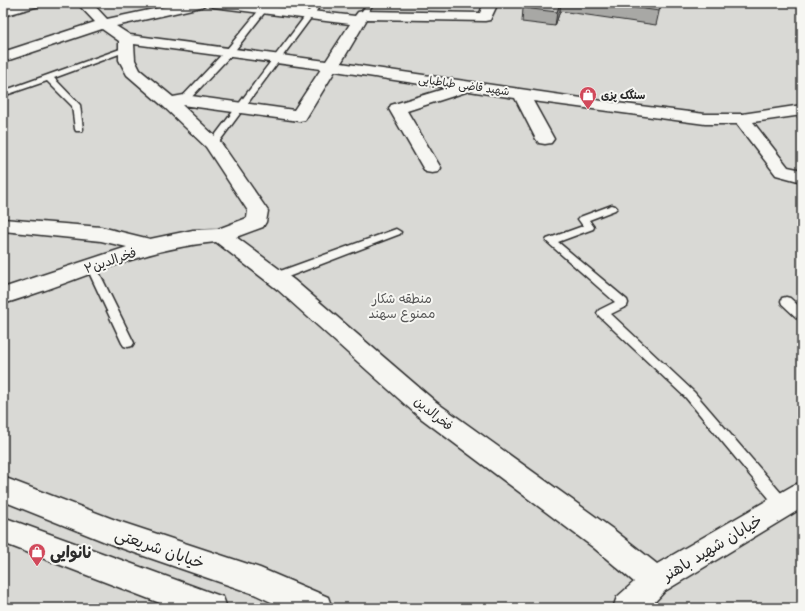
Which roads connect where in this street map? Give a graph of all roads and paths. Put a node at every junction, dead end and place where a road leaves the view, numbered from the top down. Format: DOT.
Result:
graph roads {
  1 [pos="34,3"];
  2 [pos="84,3"];
  3 [pos="201,3"];
  4 [pos="213,3"];
  5 [pos="319,3"];
  6 [pos="491,3"];
  7 [pos="266,7"];
  8 [pos="3,12"];
  9 [pos="364,13"];
  10 [pos="309,16"];
  11 [pos="104,24"];
  12 [pos="126,45"];
  13 [pos="230,51"];
  14 [pos="3,57"];
  15 [pos="278,58"];
  16 [pos="330,66"];
  17 [pos="49,78"];
  18 [pos="468,86"];
  19 [pos="3,94"];
  20 [pos="521,94"];
  21 [pos="177,102"];
  22 [pos="241,108"];
  23 [pos="802,110"];
  24 [pos="742,119"];
  25 [pos="79,130"];
  26 [pos="546,139"];
  27 [pos="213,144"];
  28 [pos="432,168"];
  29 [pos="802,176"];
  30 [pos="612,208"];
  31 [pos="3,225"];
  32 [pos="396,232"];
  33 [pos="220,235"];
  34 [pos="151,246"];
  35 [pos="91,266"];
  36 [pos="276,277"];
  37 [pos="3,296"];
  38 [pos="786,301"];
  39 [pos="802,316"];
  40 [pos="128,343"];
  41 [pos="3,489"];
  42 [pos="793,500"];
  43 [pos="3,530"];
  44 [pos="655,581"];
  45 [pos="212,608"];
  46 [pos="317,608"];
  47 [pos="628,608"];
  1 -- 8 [label="street"];
  2 -- 11 [label="street"];
  3 -- 11 [label="street"];
  4 -- 7 [label="street"];
  5 -- 10 [label="lane"];
  6 -- 9 [label="street"];
  7 -- 10 [label="street"];
  7 -- 13 [label="lane"];
  9 -- 10 [label="street"];
  9 -- 16 [label="street"];
  10 -- 15 [label="lane"];
  11 -- 12 [label="street"];
  11 -- 14 [label="street"];
  12 -- 13 [label="street, شهید قاضی طباطبایی"];
  12 -- 17 [label="lane"];
  12 -- 21 [label="street"];
  13 -- 15 [label="street, شهید قاضی طباطبایی"];
  13 -- 21 [label="lane"];
  15 -- 16 [label="street, شهید قاضی طباطبایی"];
  15 -- 22 [label="lane"];
  16 -- 18 [label="street, شهید قاضی طباطبایی"];
  16 -- 22 [label="street"];
  17 -- 19 [label="lane"];
  17 -- 25 [label="lane"];
  18 -- 20 [label="street, شهید قاضی طباطبایی"];
  18 -- 28 [label="street"];
  20 -- 24 [label="street, شهید قاضی طباطبایی"];
  20 -- 26 [label="street"];
  21 -- 22 [label="street"];
  21 -- 27 [label="street"];
  22 -- 27 [label="lane"];
  23 -- 24 [label="street, شهید قاضی طباطبایی"];
  24 -- 29 [label="street"];
  27 -- 33 [label="street, فخرالدین۲"];
  30 -- 42 [label="lane"];
  31 -- 34 [label="street"];
  32 -- 36 [label="lane"];
  33 -- 34 [label="street, فخرالدین۲"];
  33 -- 36 [label="street, فخرالدین"];
  34 -- 35 [label="street, فخرالدین۲"];
  35 -- 37 [label="street, فخرالدین۲"];
  35 -- 40 [label="lane"];
  36 -- 44 [label="street, فخرالدین"];
  38 -- 39 [label="lane"];
  41 -- 46 [label="street, خیابان شریعتی"];
  42 -- 44 [label="street, خیابان شهید باهنر"];
  43 -- 45 [label="street"];
  44 -- 47 [label="street, خیابان شهید باهنر"];
}
